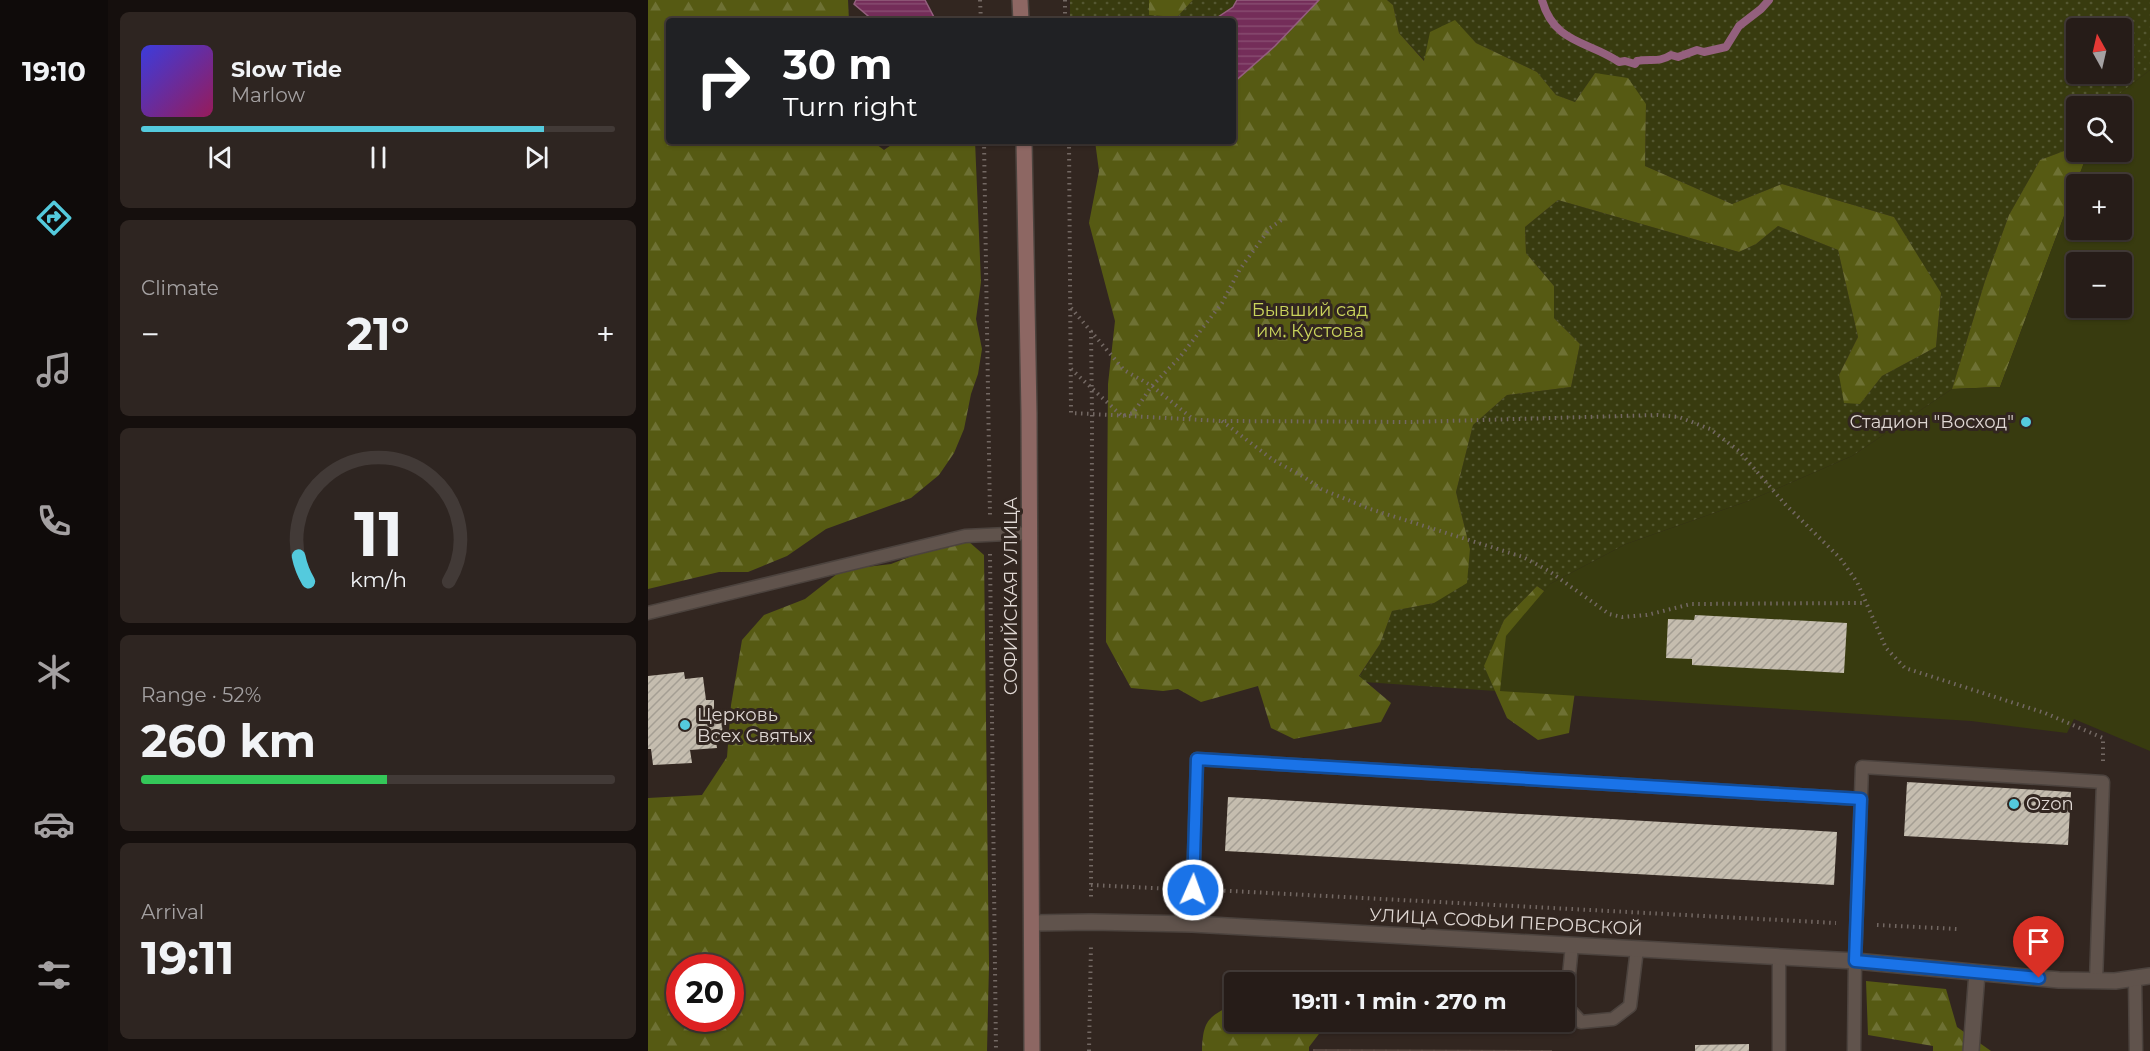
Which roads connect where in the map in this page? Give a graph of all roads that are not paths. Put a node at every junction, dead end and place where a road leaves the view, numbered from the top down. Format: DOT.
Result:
graph roads {
  1 [pos="1020,0"];
  2 [pos="1021,18"];
  3 [pos="1024,144"];
  4 [pos="1030,533"];
  5 [pos="648,613"];
  6 [pos="1861,799"];
  7 [pos="1032,923"];
  8 [pos="1192,924"];
  9 [pos="1572,945"];
  10 [pos="1637,948"];
  11 [pos="1779,956"];
  12 [pos="1855,961"];
  13 [pos="1977,973"];
  14 [pos="2143,977"];
  15 [pos="2096,981"];
  16 [pos="1032,1051"];
  17 [pos="1779,1051"];
  18 [pos="1854,1051"];
  19 [pos="1971,1051"];
  20 [pos="2136,1051"];
  1 -- 2 [label="main road"];
  3 -- 4 [label="main road, СОФИЙСКАЯ УЛИЦА"];
  4 -- 5 [label="lane"];
  4 -- 7 [label="main road, СОФИЙСКАЯ УЛИЦА"];
  6 -- 8 [label="lane"];
  6 -- 12 [label="lane"];
  6 -- 15 [label="lane"];
  7 -- 8 [label="street, УЛИЦА СОФЬИ ПЕРОВСКОЙ"];
  7 -- 16 [label="main road, СОФИЙСКАЯ УЛИЦА"];
  8 -- 9 [label="street, УЛИЦА СОФЬИ ПЕРОВСКОЙ"];
  9 -- 10 [label="street, УЛИЦА СОФЬИ ПЕРОВСКОЙ"];
  9 -- 10 [label="lane"];
  10 -- 11 [label="street, УЛИЦА СОФЬИ ПЕРОВСКОЙ"];
  11 -- 12 [label="street, УЛИЦА СОФЬИ ПЕРОВСКОЙ"];
  11 -- 17 [label="lane"];
  12 -- 13 [label="street, УЛИЦА СОФЬИ ПЕРОВСКОЙ"];
  12 -- 18 [label="lane"];
  13 -- 15 [label="street, УЛИЦА СОФЬИ ПЕРОВСКОЙ"];
  13 -- 19 [label="street"];
  14 -- 15 [label="street, УЛИЦА СОФЬИ ПЕРОВСКОЙ"];
  14 -- 20 [label="lane"];
}
